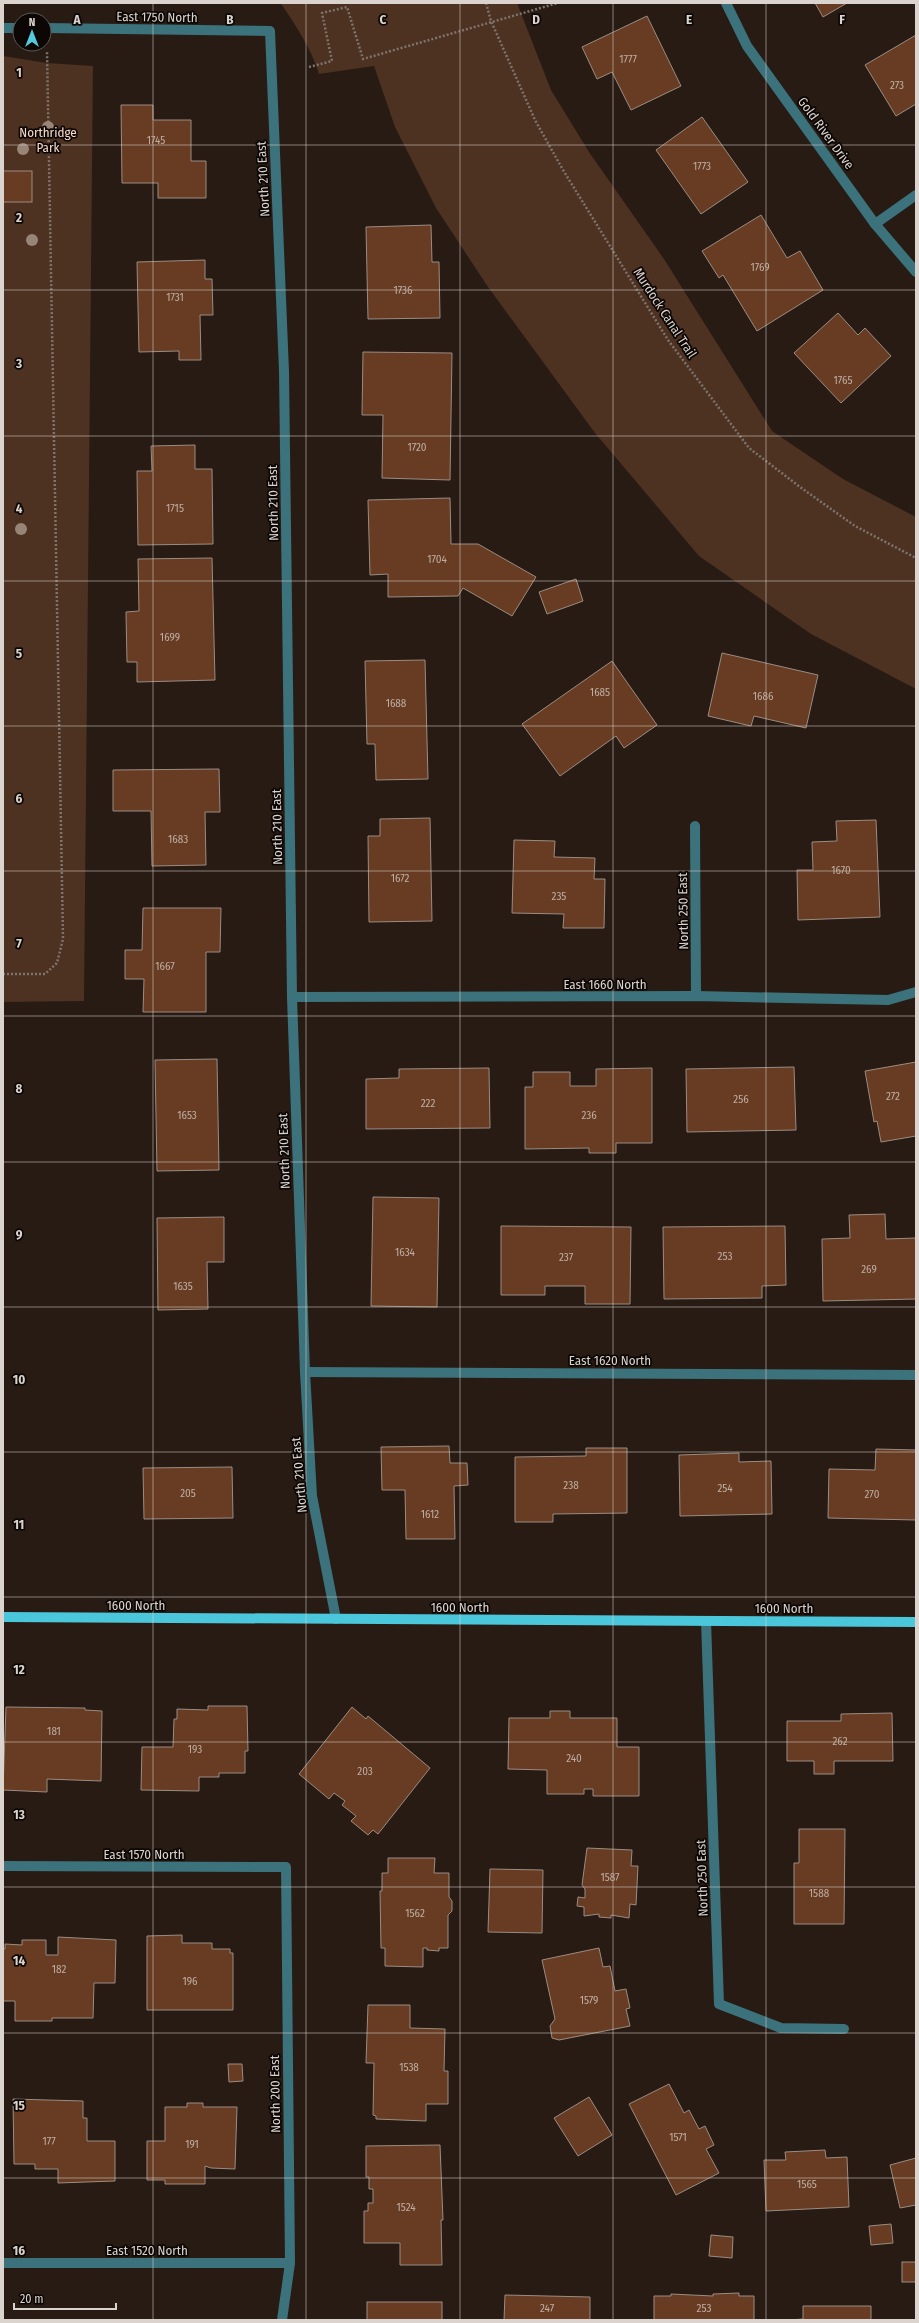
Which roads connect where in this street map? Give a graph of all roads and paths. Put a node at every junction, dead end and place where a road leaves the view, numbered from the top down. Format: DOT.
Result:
graph roads {
  1 [pos="486,3"];
  2 [pos="558,3"];
  3 [pos="726,3"];
  4 [pos="492,21"];
  5 [pos="52,28"];
  6 [pos="270,31"];
  7 [pos="46,52"];
  8 [pos="309,67"];
  9 [pos="916,195"];
  10 [pos="875,224"];
  11 [pos="916,272"];
  12 [pos="916,558"];
  13 [pos="695,826"];
  14 [pos="3,974"];
  15 [pos="916,992"];
  16 [pos="696,996"];
  17 [pos="292,997"];
  18 [pos="305,1372"];
  19 [pos="916,1375"];
  20 [pos="3,1617"];
  21 [pos="336,1619"];
  22 [pos="706,1621"];
  23 [pos="916,1622"];
  24 [pos="3,1866"];
  25 [pos="286,1867"];
  26 [pos="844,2029"];
  27 [pos="3,2263"];
  28 [pos="290,2263"];
  29 [pos="282,2320"];
  1 -- 4 [label="path, Murdock Canal Trail"];
  2 -- 4 [label="path"];
  3 -- 10 [label="street, Gold River Drive"];
  4 -- 8 [label="path"];
  4 -- 12 [label="path, Murdock Canal Trail"];
  5 -- 6 [label="street, East 1750 North"];
  6 -- 17 [label="street, North 210 East"];
  7 -- 14 [label="path"];
  9 -- 10 [label="street"];
  10 -- 11 [label="street, Gold River Drive"];
  13 -- 16 [label="street, North 250 East"];
  15 -- 16 [label="street, East 1660 North"];
  16 -- 17 [label="street, East 1660 North"];
  17 -- 18 [label="street, North 210 East"];
  18 -- 19 [label="street, East 1620 North"];
  18 -- 21 [label="street, North 210 East"];
  20 -- 21 [label="main road, 1600 North"];
  21 -- 22 [label="main road, 1600 North"];
  22 -- 23 [label="main road, 1600 North"];
  22 -- 26 [label="street, North 250 East"];
  24 -- 25 [label="street, East 1570 North"];
  25 -- 28 [label="street, North 200 East"];
  27 -- 28 [label="street, East 1520 North"];
  28 -- 29 [label="street, North 200 East"];
}
